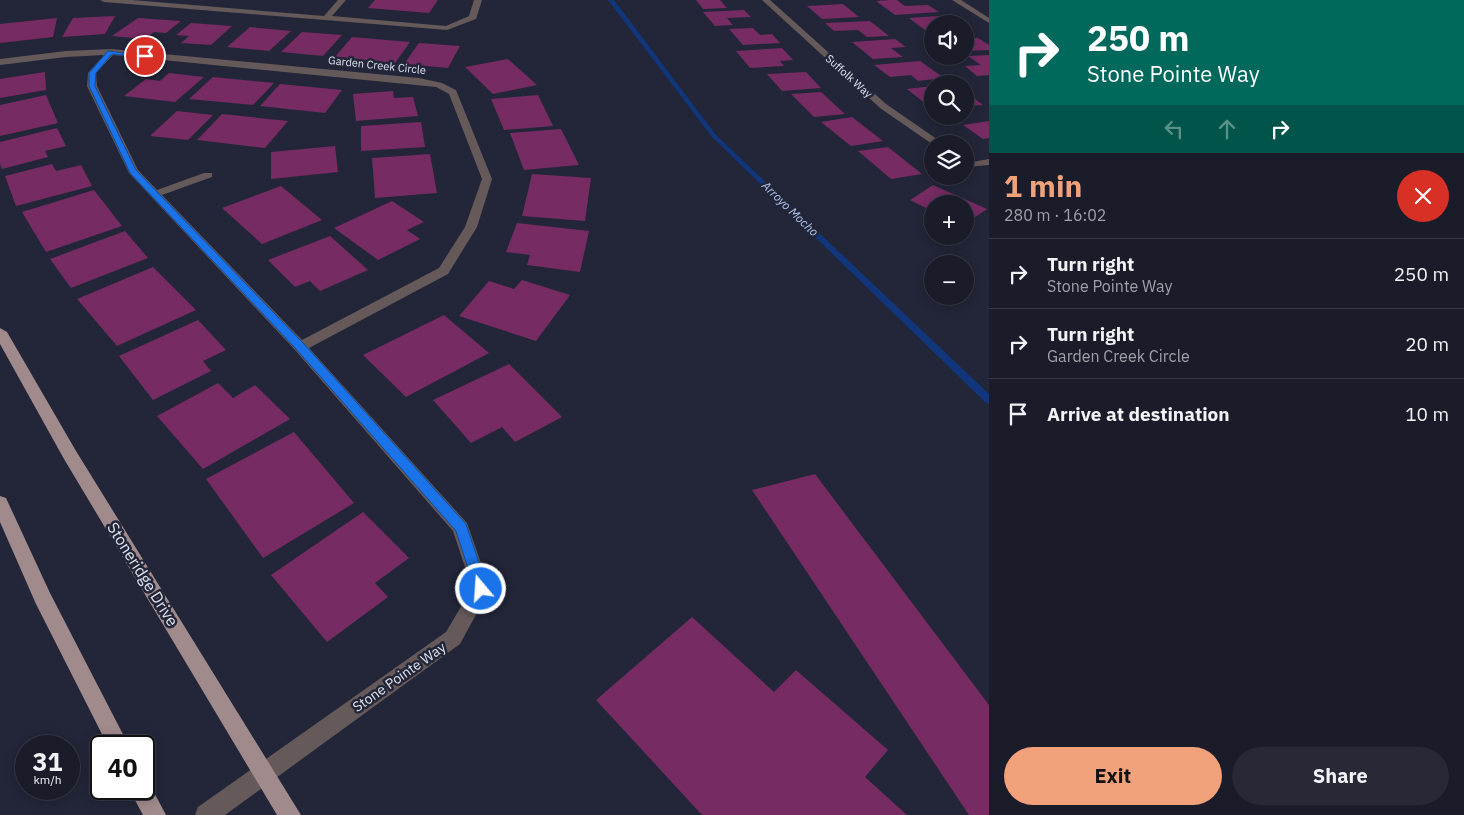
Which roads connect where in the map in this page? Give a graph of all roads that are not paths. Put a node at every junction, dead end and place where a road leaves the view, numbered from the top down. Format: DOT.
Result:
graph roads {
  1 [pos="104,0"];
  2 [pos="342,0"];
  3 [pos="478,0"];
  4 [pos="766,0"];
  5 [pos="956,0"];
  6 [pos="324,19"];
  7 [pos="989,21"];
  8 [pos="111,52"];
  9 [pos="0,62"];
  10 [pos="926,135"];
  11 [pos="989,162"];
  12 [pos="974,164"];
  13 [pos="208,175"];
  14 [pos="155,194"];
  15 [pos="0,332"];
  16 [pos="300,347"];
  17 [pos="0,503"];
  18 [pos="112,735"];
  19 [pos="265,772"];
  20 [pos="146,800"];
  21 [pos="155,815"];
  22 [pos="206,815"];
  23 [pos="290,815"];
  1 -- 6 [label="street"];
  2 -- 6 [label="street"];
  3 -- 6 [label="street"];
  4 -- 10 [label="street, Suffolk Way"];
  5 -- 7 [label="street"];
  8 -- 9 [label="street, Garden Creek Circle"];
  8 -- 14 [label="street, Stone Pointe Way"];
  8 -- 16 [label="street, Garden Creek Circle"];
  11 -- 12 [label="street"];
  13 -- 14 [label="street"];
  14 -- 16 [label="street, Stone Pointe Way"];
  15 -- 19 [label="main road, Stoneridge Drive"];
  16 -- 19 [label="street, Stone Pointe Way"];
  17 -- 18 [label="main road"];
  19 -- 22 [label="street, Stone Pointe Way"];
  19 -- 23 [label="main road, Stoneridge Drive"];
  20 -- 21 [label="main road"];
}
